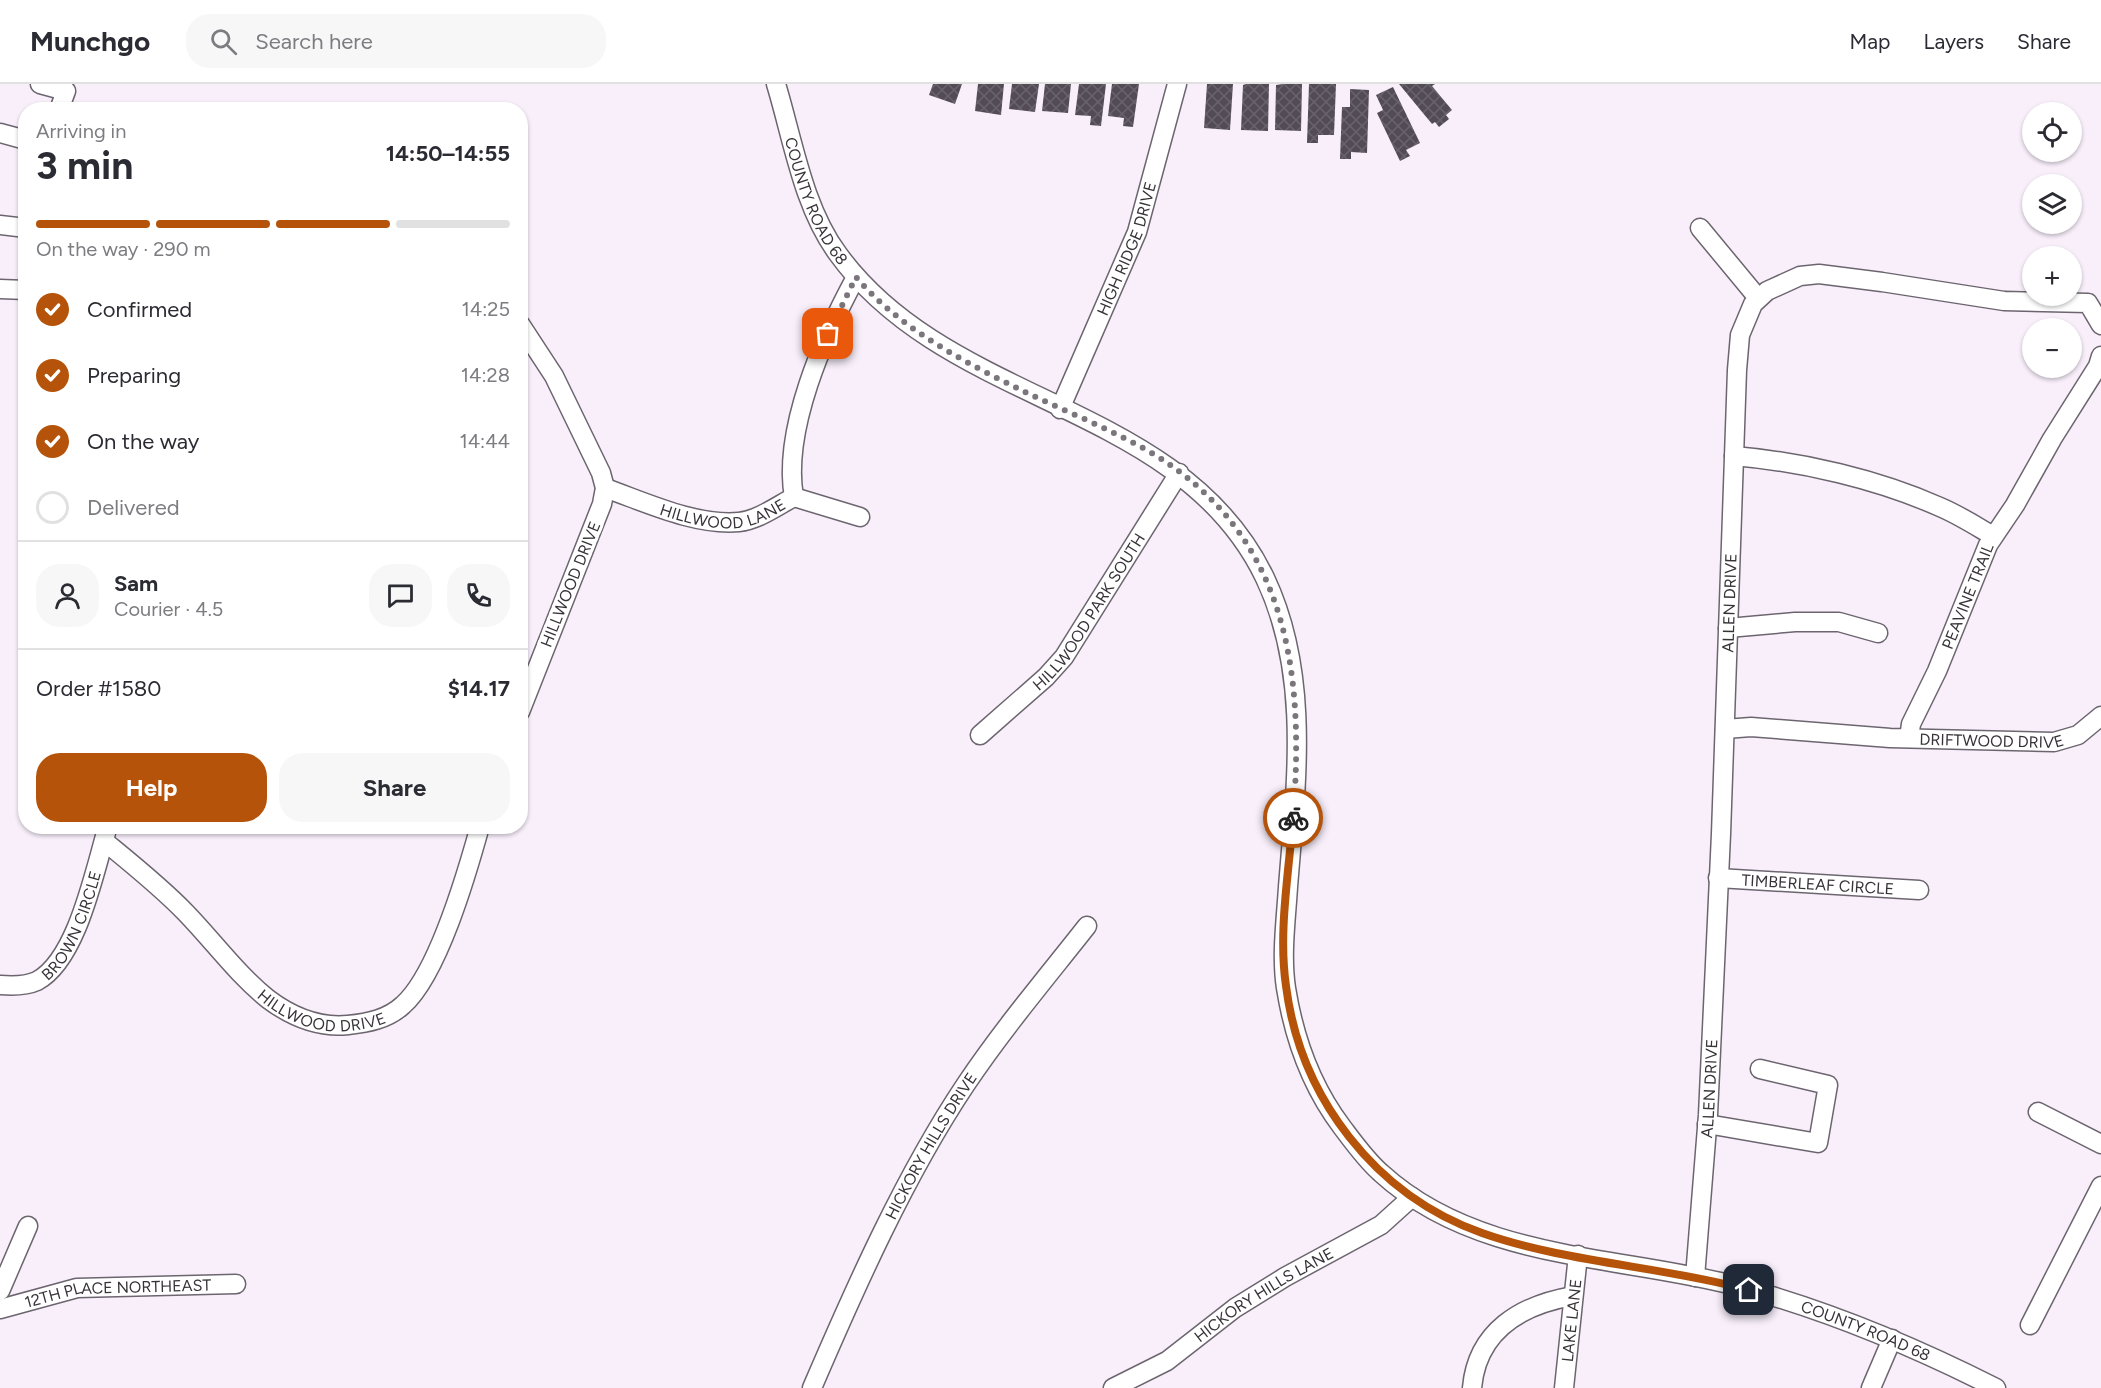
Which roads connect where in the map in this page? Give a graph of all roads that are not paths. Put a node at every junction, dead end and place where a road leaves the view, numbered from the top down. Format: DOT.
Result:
graph roads {
  1 [pos="40,84"];
  2 [pos="776,84"];
  3 [pos="1177,84"];
  4 [pos="62,102"];
  5 [pos="0,133"];
  6 [pos="18,138"];
  7 [pos="0,225"];
  8 [pos="18,227"];
  9 [pos="1700,228"];
  10 [pos="856,277"];
  11 [pos="0,289"];
  12 [pos="18,290"];
  13 [pos="1758,298"];
  14 [pos="2100,317"];
  15 [pos="528,336"];
  16 [pos="2101,356"];
  17 [pos="1060,409"];
  18 [pos="1734,456"];
  19 [pos="1179,473"];
  20 [pos="604,489"];
  21 [pos="794,497"];
  22 [pos="860,517"];
  23 [pos="1993,536"];
  24 [pos="1728,628"];
  25 [pos="1878,633"];
  26 [pos="528,692"];
  27 [pos="2101,716"];
  28 [pos="1725,729"];
  29 [pos="981,735"];
  30 [pos="1909,738"];
  31 [pos="106,834"];
  32 [pos="477,834"];
  33 [pos="1718,878"];
  34 [pos="1919,890"];
  35 [pos="1087,926"];
  36 [pos="0,985"];
  37 [pos="1760,1070"];
  38 [pos="2038,1112"];
  39 [pos="1707,1124"];
  40 [pos="2101,1144"];
  41 [pos="2101,1186"];
  42 [pos="1412,1197"];
  43 [pos="28,1226"];
  44 [pos="1578,1255"];
  45 [pos="1695,1277"];
  46 [pos="236,1284"];
  47 [pos="0,1291"];
  48 [pos="1573,1296"];
  49 [pos="0,1309"];
  50 [pos="2030,1325"];
  51 [pos="1892,1339"];
  52 [pos="812,1388"];
  53 [pos="1113,1388"];
  54 [pos="1473,1388"];
  55 [pos="1564,1388"];
  56 [pos="1870,1388"];
  57 [pos="1996,1388"];
  1 -- 4 [label="street"];
  2 -- 10 [label="street, COUNTY ROAD 68"];
  3 -- 17 [label="street, HIGH RIDGE DRIVE"];
  5 -- 6 [label="street"];
  7 -- 8 [label="street"];
  9 -- 13 [label="street"];
  10 -- 17 [label="street, COUNTY ROAD 68"];
  10 -- 21 [label="street, HILLWOOD LANE"];
  11 -- 12 [label="street"];
  13 -- 14 [label="street, ALLEN DRIVE"];
  13 -- 18 [label="street, ALLEN DRIVE"];
  15 -- 20 [label="street"];
  16 -- 23 [label="street"];
  17 -- 19 [label="street, COUNTY ROAD 68"];
  18 -- 23 [label="street, PEAVINE TRAIL"];
  18 -- 24 [label="street, ALLEN DRIVE"];
  19 -- 29 [label="street, HILLWOOD PARK SOUTH"];
  19 -- 42 [label="street, COUNTY ROAD 68"];
  20 -- 21 [label="street, HILLWOOD LANE"];
  20 -- 26 [label="street, HILLWOOD DRIVE"];
  21 -- 22 [label="street"];
  23 -- 30 [label="street, PEAVINE TRAIL"];
  24 -- 25 [label="street"];
  24 -- 28 [label="street, ALLEN DRIVE"];
  27 -- 30 [label="street, DRIFTWOOD DRIVE"];
  28 -- 30 [label="street"];
  28 -- 33 [label="street, ALLEN DRIVE"];
  31 -- 32 [label="street, HILLWOOD DRIVE"];
  31 -- 36 [label="street, BROWN CIRCLE"];
  33 -- 34 [label="street, TIMBERLEAF CIRCLE"];
  33 -- 39 [label="street, ALLEN DRIVE"];
  35 -- 52 [label="street, HICKORY HILLS DRIVE"];
  37 -- 39 [label="street"];
  38 -- 40 [label="street"];
  39 -- 45 [label="street, ALLEN DRIVE"];
  41 -- 50 [label="street"];
  42 -- 44 [label="street, COUNTY ROAD 68"];
  42 -- 53 [label="street, HICKORY HILLS LANE"];
  43 -- 47 [label="street"];
  44 -- 45 [label="street, COUNTY ROAD 68"];
  44 -- 48 [label="street, LAKE LANE"];
  45 -- 51 [label="street, COUNTY ROAD 68"];
  46 -- 49 [label="street, 12TH PLACE NORTHEAST"];
  48 -- 54 [label="street"];
  48 -- 55 [label="street, LAKE LANE"];
  51 -- 56 [label="street"];
  51 -- 57 [label="street, COUNTY ROAD 68"];
}
